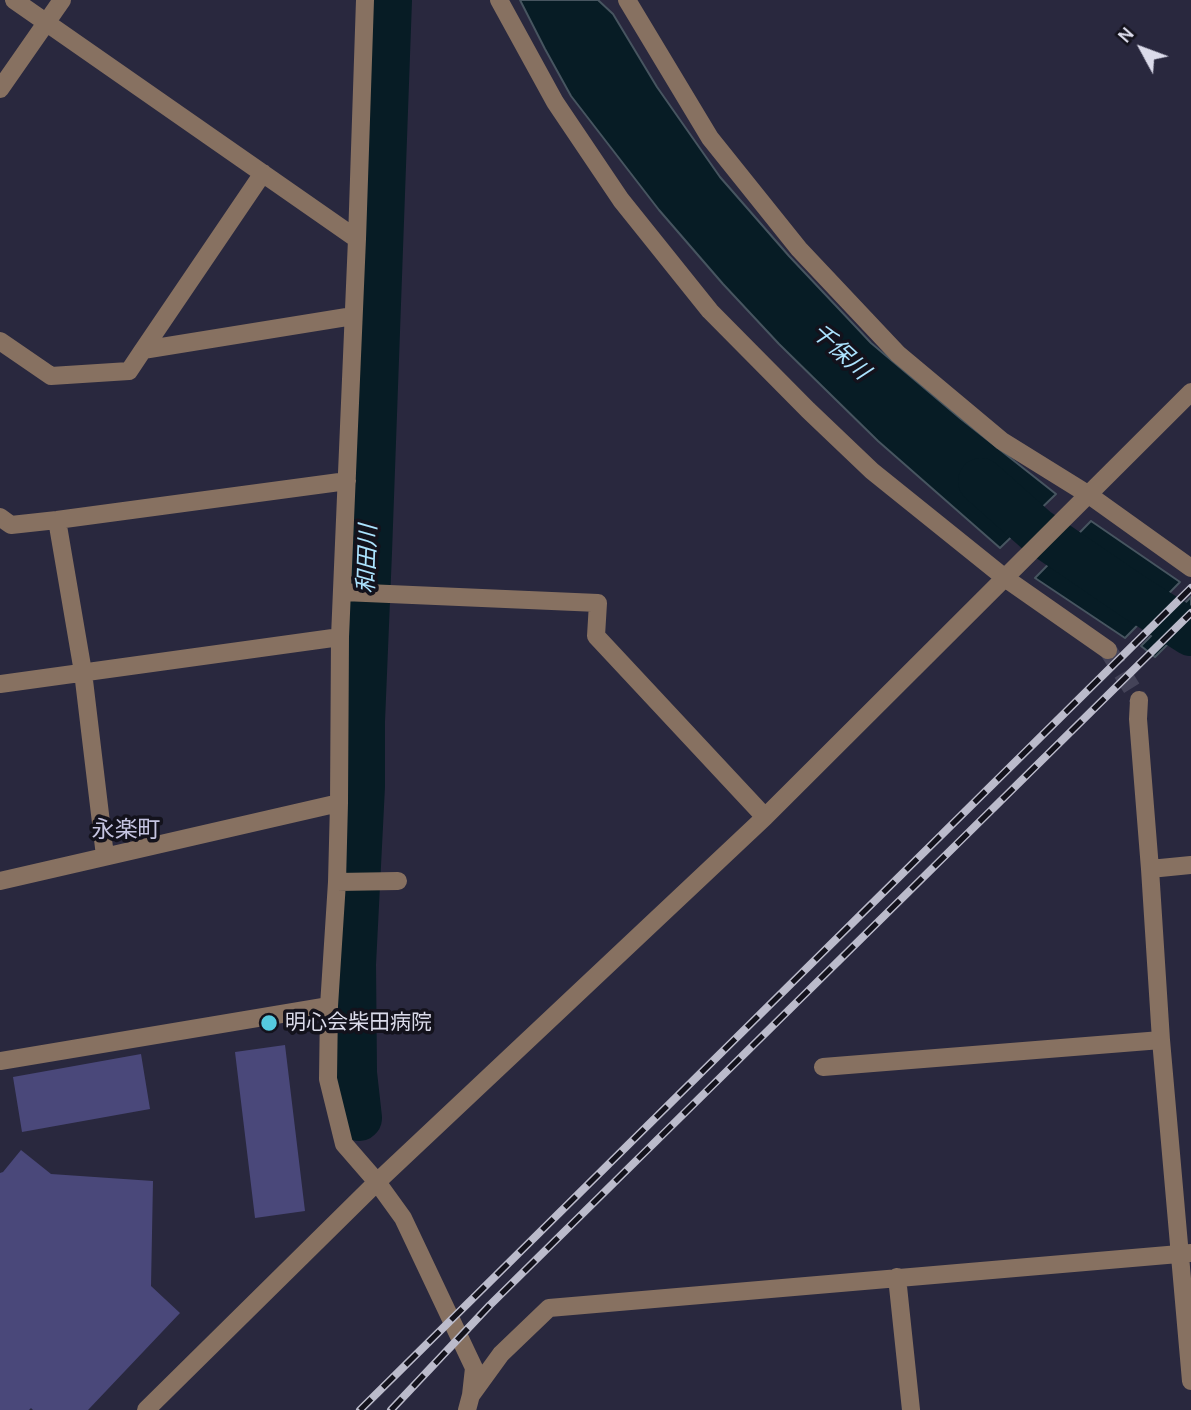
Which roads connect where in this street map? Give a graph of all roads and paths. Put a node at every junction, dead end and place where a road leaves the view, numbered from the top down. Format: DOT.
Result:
graph roads {
  1 [pos="14,0"];
  2 [pos="62,0"];
  3 [pos="365,0"];
  4 [pos="499,0"];
  5 [pos="627,0"];
  6 [pos="46,22"];
  7 [pos="0,89"];
  8 [pos="262,173"];
  9 [pos="358,239"];
  10 [pos="353,316"];
  11 [pos="0,341"];
  12 [pos="143,350"];
  13 [pos="1191,392"];
  14 [pos="346,481"];
  15 [pos="1083,500"];
  16 [pos="0,517"];
  17 [pos="57,520"];
  18 [pos="1191,568"];
  19 [pos="1010,574"];
  20 [pos="348,592"];
  21 [pos="340,637"];
  22 [pos="1108,650"];
  23 [pos="83,672"];
  24 [pos="0,684"];
  25 [pos="1139,700"];
  26 [pos="339,803"];
  27 [pos="765,817"];
  28 [pos="105,856"];
  29 [pos="1191,865"];
  30 [pos="1150,869"];
  31 [pos="0,881"];
  32 [pos="340,881"];
  33 [pos="398,881"];
  34 [pos="329,1006"];
  35 [pos="1161,1040"];
  36 [pos="0,1061"];
  37 [pos="823,1067"];
  38 [pos="377,1182"];
  39 [pos="1185,1253"];
  40 [pos="897,1277"];
  41 [pos="1191,1381"];
  42 [pos="471,1405"];
  43 [pos="146,1410"];
  44 [pos="911,1410"];
  1 -- 6 [label="street"];
  2 -- 6 [label="street"];
  3 -- 9 [label="street"];
  4 -- 19 [label="street"];
  5 -- 15 [label="street"];
  6 -- 7 [label="street"];
  6 -- 8 [label="street"];
  8 -- 9 [label="street"];
  8 -- 12 [label="street"];
  9 -- 10 [label="street"];
  10 -- 12 [label="street"];
  10 -- 14 [label="street"];
  11 -- 12 [label="street"];
  13 -- 15 [label="street"];
  14 -- 17 [label="street"];
  14 -- 20 [label="street"];
  15 -- 18 [label="street"];
  15 -- 19 [label="street"];
  16 -- 17 [label="street"];
  17 -- 23 [label="street"];
  19 -- 22 [label="street"];
  19 -- 27 [label="street"];
  20 -- 21 [label="street"];
  20 -- 27 [label="street"];
  21 -- 23 [label="street"];
  21 -- 26 [label="street"];
  23 -- 24 [label="street"];
  23 -- 28 [label="street"];
  25 -- 30 [label="street"];
  26 -- 28 [label="street"];
  26 -- 32 [label="street"];
  27 -- 38 [label="street"];
  28 -- 31 [label="street"];
  29 -- 30 [label="street"];
  30 -- 35 [label="street"];
  32 -- 33 [label="street"];
  32 -- 34 [label="street"];
  34 -- 36 [label="street"];
  34 -- 38 [label="street"];
  35 -- 37 [label="street"];
  35 -- 39 [label="street"];
  38 -- 42 [label="street"];
  38 -- 43 [label="street"];
  39 -- 40 [label="street"];
  39 -- 41 [label="street"];
  40 -- 42 [label="street"];
  40 -- 44 [label="street"];
}
